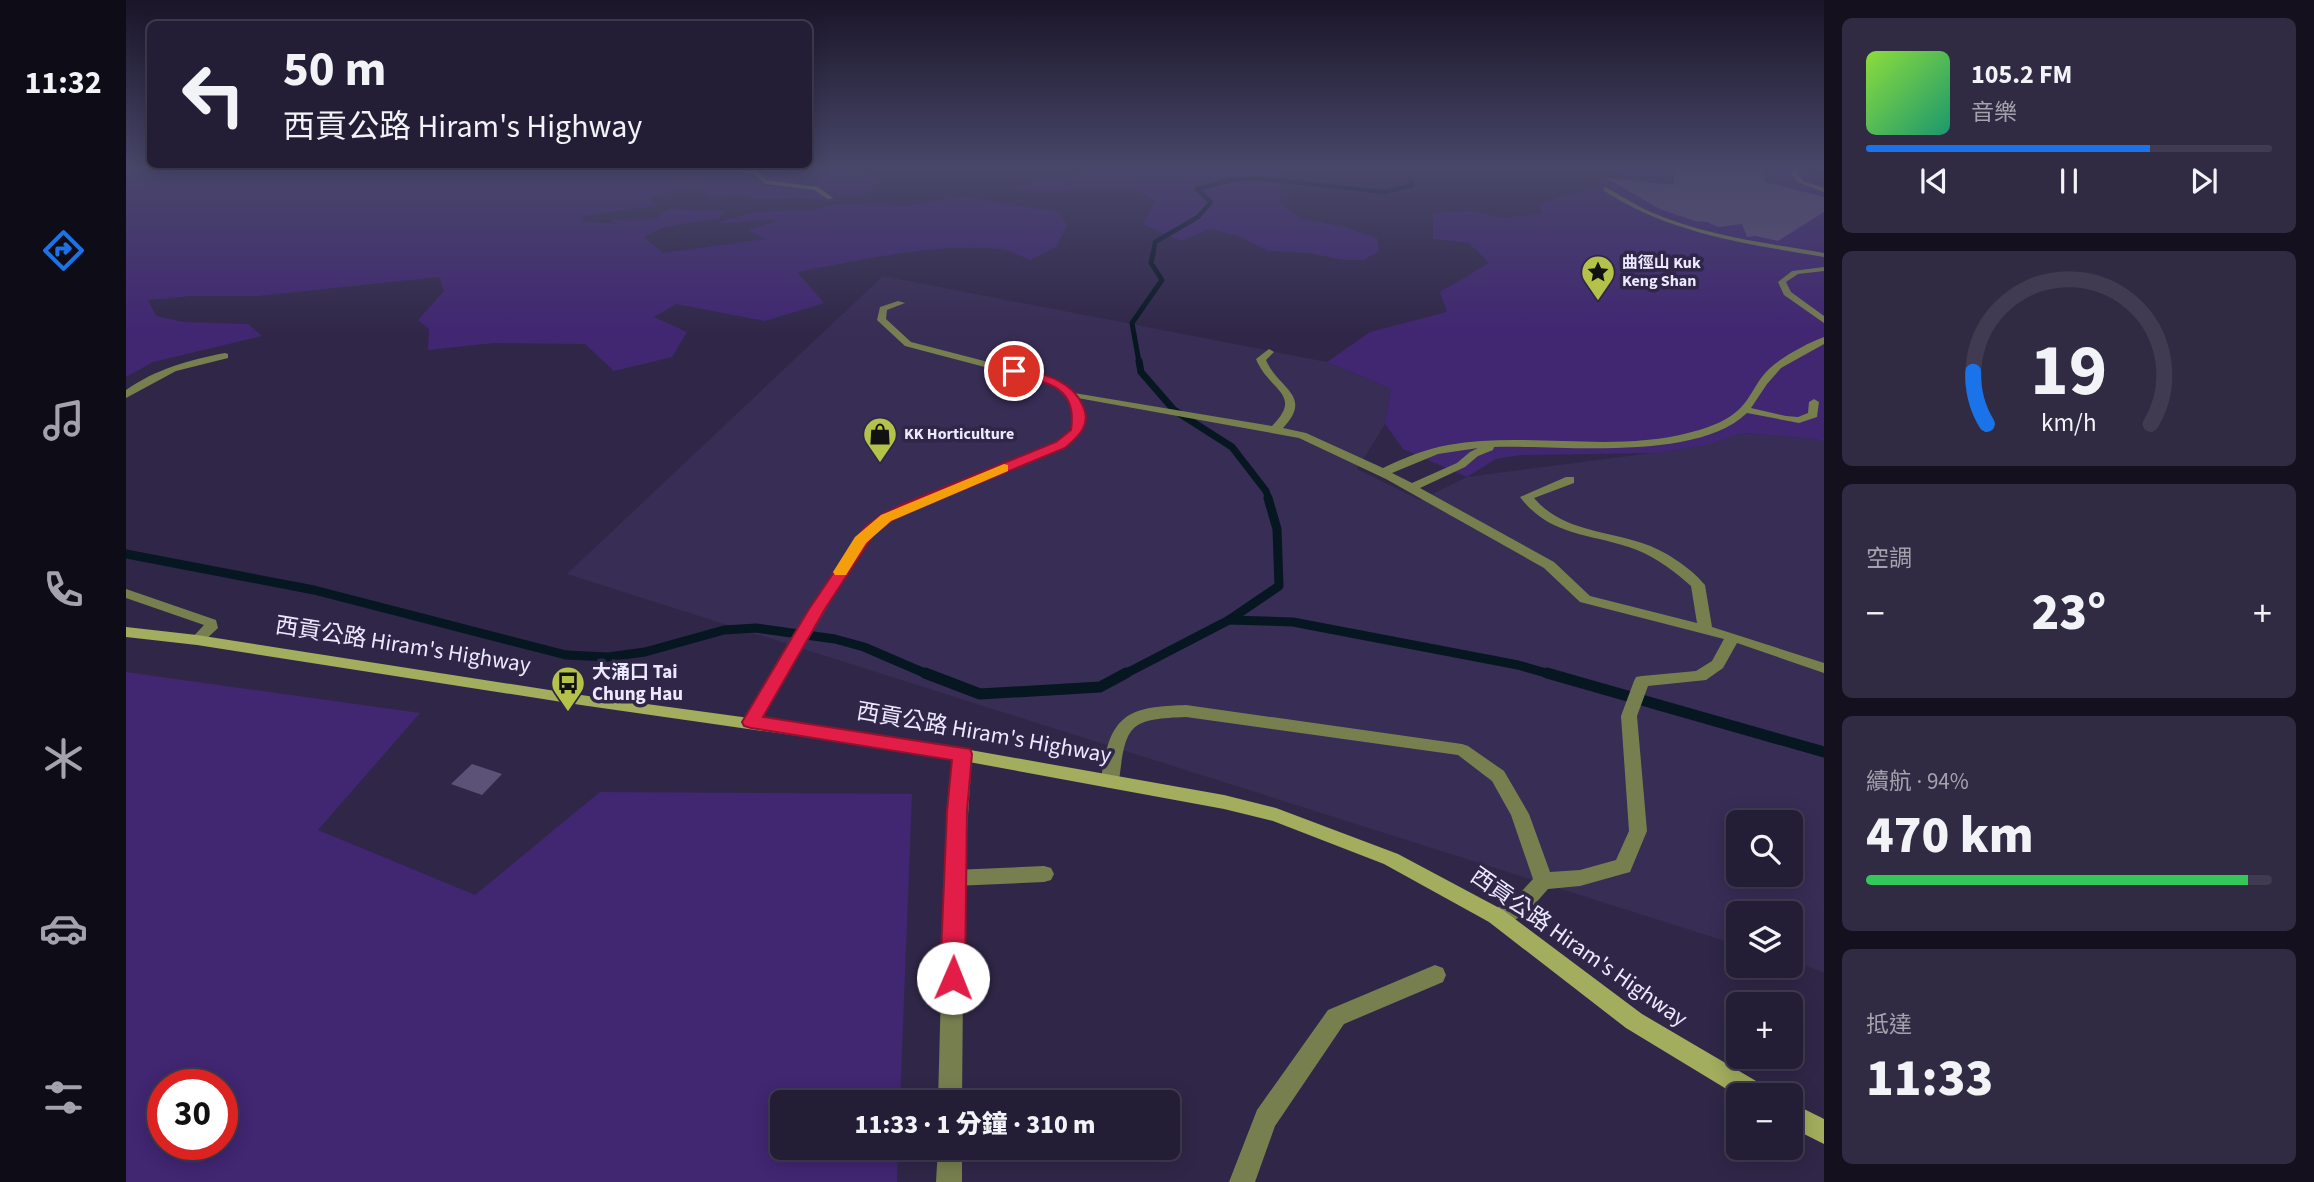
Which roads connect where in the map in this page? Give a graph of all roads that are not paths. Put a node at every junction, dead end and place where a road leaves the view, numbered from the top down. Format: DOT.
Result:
graph roads {
  1 [pos="1684,224"];
  2 [pos="1824,255"];
  3 [pos="1824,269"];
  4 [pos="901,303"];
  5 [pos="1824,320"];
  6 [pos="1824,340"];
  7 [pos="1269,352"];
  8 [pos="225,356"];
  9 [pos="1072,394"];
  10 [pos="126,395"];
  11 [pos="1814,402"];
  12 [pos="1746,410"];
  13 [pos="1276,429"];
  14 [pos="1514,444"];
  15 [pos="1382,473"];
  16 [pos="1570,480"];
  17 [pos="1411,488"];
  18 [pos="126,593"];
  19 [pos="1705,630"];
  20 [pos="126,632"];
  21 [pos="1733,637"];
  22 [pos="197,640"];
  23 [pos="1824,668"];
  24 [pos="751,722"];
  25 [pos="963,754"];
  26 [pos="1110,781"];
  27 [pos="1044,874"];
  28 [pos="954,878"];
  29 [pos="1543,881"];
  30 [pos="1496,916"];
  31 [pos="1435,975"];
  32 [pos="1738,1083"];
  33 [pos="950,1090"];
  34 [pos="1803,1121"];
  35 [pos="1824,1132"];
  36 [pos="950,1160"];
  37 [pos="949,1182"];
  38 [pos="1241,1182"];
  1 -- 2 [label="street"];
  3 -- 5 [label="street"];
  4 -- 9 [label="street"];
  6 -- 12 [label="street"];
  7 -- 13 [label="street"];
  8 -- 10 [label="street"];
  9 -- 13 [label="street"];
  9 -- 24 [label="street"];
  11 -- 12 [label="street"];
  12 -- 14 [label="street"];
  13 -- 15 [label="street"];
  14 -- 15 [label="street"];
  14 -- 17 [label="street"];
  15 -- 17 [label="street"];
  16 -- 19 [label="street"];
  17 -- 19 [label="street"];
  18 -- 22 [label="street"];
  19 -- 21 [label="street"];
  20 -- 22 [label="main road, 西貢公路 Hiram's Highway"];
  21 -- 23 [label="street"];
  21 -- 29 [label="street"];
  22 -- 24 [label="main road, 西貢公路 Hiram's Highway"];
  24 -- 25 [label="main road, 西貢公路 Hiram's Highway"];
  25 -- 26 [label="main road, 西貢公路 Hiram's Highway"];
  25 -- 28 [label="street"];
  26 -- 29 [label="street"];
  26 -- 30 [label="main road, 西貢公路 Hiram's Highway"];
  27 -- 28 [label="street"];
  28 -- 33 [label="street"];
  29 -- 30 [label="street"];
  30 -- 32 [label="main road, 西貢公路 Hiram's Highway"];
  31 -- 38 [label="street"];
  34 -- 35 [label="main road"];
  36 -- 37 [label="street"];
}
